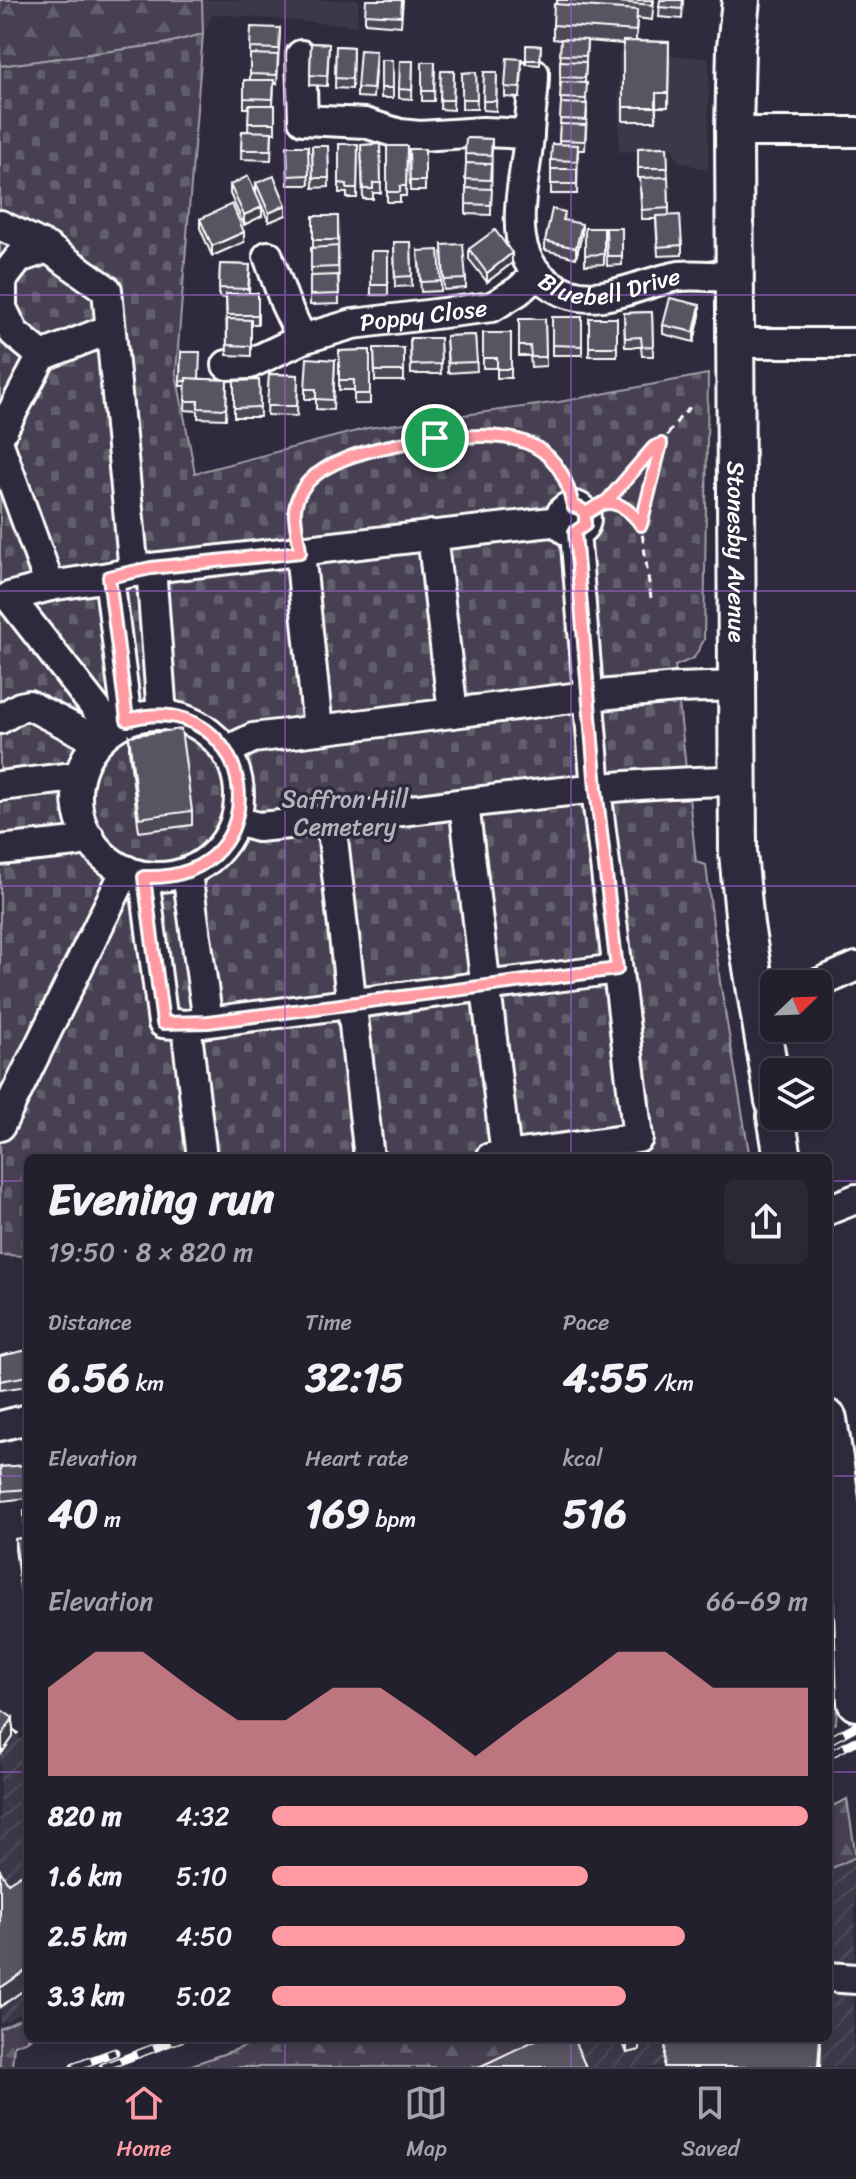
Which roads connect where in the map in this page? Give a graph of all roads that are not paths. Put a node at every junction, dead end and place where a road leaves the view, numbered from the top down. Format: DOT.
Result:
graph roads {
  1 [pos="741,0"];
  2 [pos="301,55"];
  3 [pos="534,73"];
  4 [pos="530,120"];
  5 [pos="734,132"];
  6 [pos="856,132"];
  7 [pos="0,225"];
  8 [pos="48,248"];
  9 [pos="265,252"];
  10 [pos="536,275"];
  11 [pos="735,277"];
  12 [pos="110,329"];
  13 [pos="302,339"];
  14 [pos="736,343"];
  15 [pos="856,343"];
  16 [pos="42,356"];
  17 [pos="227,365"];
  18 [pos="0,435"];
  19 [pos="0,447"];
  20 [pos="432,535"];
  21 [pos="300,552"];
  22 [pos="131,572"];
  23 [pos="50,586"];
  24 [pos="737,686"];
  25 [pos="588,696"];
  26 [pos="453,713"];
  27 [pos="162,715"];
  28 [pos="0,719"];
  29 [pos="112,730"];
  30 [pos="318,730"];
  31 [pos="226,751"];
  32 [pos="78,781"];
  33 [pos="738,781"];
  34 [pos="0,786"];
  35 [pos="596,789"];
  36 [pos="464,804"];
  37 [pos="236,821"];
  38 [pos="331,821"];
  39 [pos="90,838"];
  40 [pos="0,850"];
  41 [pos="135,873"];
  42 [pos="187,873"];
  43 [pos="856,967"];
  44 [pos="617,969"];
  45 [pos="832,977"];
  46 [pos="760,978"];
  47 [pos="486,986"];
  48 [pos="352,1002"];
  49 [pos="197,1023"];
  50 [pos="0,1126"];
  51 [pos="778,1130"];
  52 [pos="202,1154"];
  53 [pos="369,1154"];
  54 [pos="497,1154"];
  55 [pos="519,1154"];
  56 [pos="782,1154"];
  57 [pos="856,1199"];
  58 [pos="832,1208"];
  59 [pos="24,1420"];
  60 [pos="0,1426"];
  61 [pos="832,1431"];
  62 [pos="846,1474"];
  63 [pos="856,1700"];
  64 [pos="832,1977"];
  65 [pos="856,1979"];
  1 -- 5 [label="main road, Stonesby Avenue"];
  2 -- 4 [label="street"];
  3 -- 4 [label="street, Bluebell Drive"];
  4 -- 10 [label="street, Bluebell Drive"];
  5 -- 6 [label="street"];
  5 -- 11 [label="main road, Stonesby Avenue"];
  7 -- 8 [label="street"];
  8 -- 12 [label="street"];
  8 -- 16 [label="street"];
  9 -- 13 [label="street"];
  10 -- 11 [label="street, Bluebell Drive"];
  10 -- 13 [label="street, Poppy Close"];
  11 -- 14 [label="main road, Stonesby Avenue"];
  12 -- 16 [label="street"];
  12 -- 22 [label="street"];
  13 -- 17 [label="street, Poppy Close"];
  14 -- 15 [label="street"];
  14 -- 24 [label="main road, Stonesby Avenue"];
  16 -- 18 [label="street"];
  19 -- 23 [label="street"];
  20 -- 21 [label="street"];
  20 -- 25 [label="street"];
  20 -- 26 [label="street"];
  21 -- 22 [label="street"];
  21 -- 30 [label="street"];
  22 -- 23 [label="street"];
  22 -- 27 [label="street"];
  22 -- 29 [label="street"];
  23 -- 29 [label="street"];
  24 -- 25 [label="street"];
  24 -- 33 [label="main road, Stonesby Avenue"];
  25 -- 26 [label="street"];
  25 -- 35 [label="street"];
  26 -- 30 [label="street"];
  27 -- 29 [label="street"];
  27 -- 31 [label="street"];
  28 -- 29 [label="street"];
  29 -- 32 [label="street"];
  30 -- 31 [label="street"];
  31 -- 37 [label="street"];
  32 -- 34 [label="street"];
  32 -- 39 [label="street"];
  33 -- 35 [label="street"];
  33 -- 46 [label="main road, Stonesby Avenue"];
  35 -- 36 [label="street"];
  35 -- 44 [label="street"];
  36 -- 38 [label="street"];
  36 -- 47 [label="street"];
  37 -- 38 [label="street"];
  37 -- 42 [label="street"];
  38 -- 48 [label="street"];
  39 -- 40 [label="street"];
  39 -- 41 [label="street"];
  41 -- 42 [label="street"];
  41 -- 49 [label="street"];
  41 -- 50 [label="street"];
  42 -- 49 [label="street"];
  43 -- 45 [label="street"];
  44 -- 47 [label="street"];
  44 -- 55 [label="street"];
  47 -- 48 [label="street"];
  47 -- 54 [label="street"];
  48 -- 49 [label="street"];
  48 -- 53 [label="street"];
  49 -- 52 [label="street"];
  51 -- 56 [label="main road"];
  57 -- 58 [label="street"];
  59 -- 60 [label="street"];
  61 -- 62 [label="main road"];
  62 -- 63 [label="main road"];
  64 -- 65 [label="street"];
}
